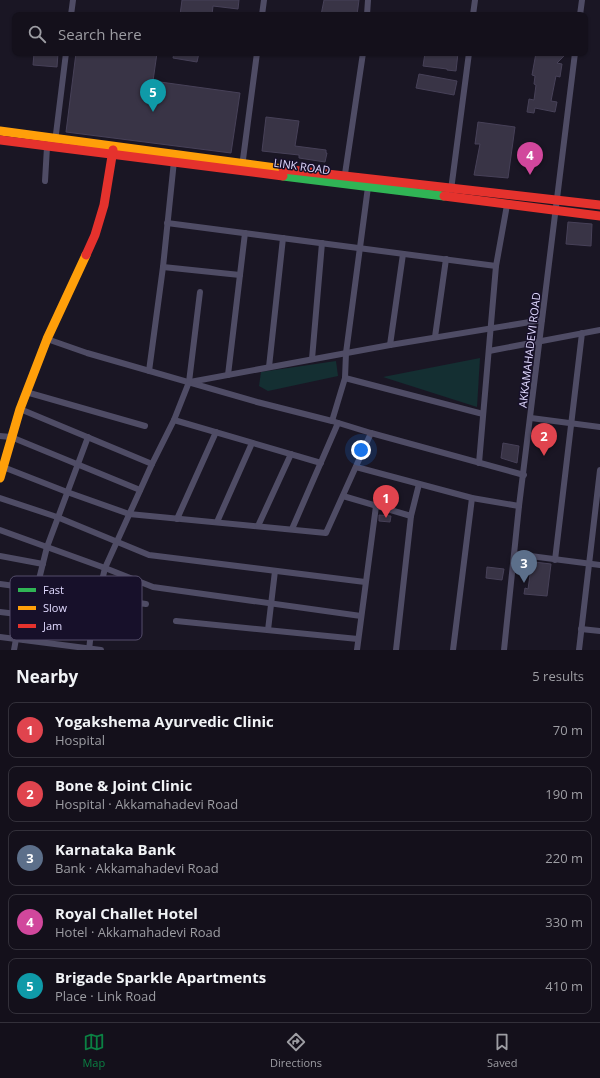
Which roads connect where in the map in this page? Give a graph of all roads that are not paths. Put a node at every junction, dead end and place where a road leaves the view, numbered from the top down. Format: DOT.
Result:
graph roads {
  1 [pos="72,0"];
  2 [pos="264,0"];
  3 [pos="368,0"];
  4 [pos="475,0"];
  5 [pos="582,0"];
  6 [pos="71,12"];
  7 [pos="262,12"];
  8 [pos="367,12"];
  9 [pos="473,12"];
  10 [pos="580,12"];
  11 [pos="66,56"];
  12 [pos="257,56"];
  13 [pos="363,56"];
  14 [pos="468,56"];
  15 [pos="575,56"];
  16 [pos="0,131"];
  17 [pos="55,138"];
  18 [pos="0,140"];
  19 [pos="51,147"];
  20 [pos="113,150"];
  21 [pos="174,161"];
  22 [pos="242,167"];
  23 [pos="344,174"];
  24 [pos="45,181"];
  25 [pos="368,187"];
  26 [pos="452,187"];
  27 [pos="450,197"];
  28 [pos="557,199"];
  29 [pos="507,205"];
  30 [pos="600,205"];
  31 [pos="556,211"];
  32 [pos="600,216"];
  33 [pos="167,223"];
  34 [pos="245,233"];
  35 [pos="283,238"];
  36 [pos="322,243"];
  37 [pos="359,248"];
  38 [pos="404,254"];
  39 [pos="446,259"];
  40 [pos="496,266"];
  41 [pos="163,267"];
  42 [pos="240,275"];
  43 [pos="200,292"];
  44 [pos="542,320"];
  45 [pos="491,329"];
  46 [pos="600,330"];
  47 [pos="582,333"];
  48 [pos="435,337"];
  49 [pos="47,339"];
  50 [pos="539,341"];
  51 [pos="390,345"];
  52 [pos="489,351"];
  53 [pos="346,353"];
  54 [pos="312,359"];
  55 [pos="269,367"];
  56 [pos="149,371"];
  57 [pos="228,375"];
  58 [pos="345,378"];
  59 [pos="189,382"];
  60 [pos="26,392"];
  61 [pos="20,409"];
  62 [pos="483,414"];
  63 [pos="531,418"];
  64 [pos="174,420"];
  65 [pos="335,422"];
  66 [pos="571,423"];
  67 [pos="145,426"];
  68 [pos="600,427"];
  69 [pos="216,432"];
  70 [pos="371,433"];
  71 [pos="0,436"];
  72 [pos="11,437"];
  73 [pos="88,437"];
  74 [pos="252,443"];
  75 [pos="291,454"];
  76 [pos="321,463"];
  77 [pos="479,463"];
  78 [pos="152,464"];
  79 [pos="78,465"];
  80 [pos="356,467"];
  81 [pos="600,470"];
  82 [pos="1,474"];
  83 [pos="524,476"];
  84 [pos="419,484"];
  85 [pos="140,490"];
  86 [pos="67,492"];
  87 [pos="343,496"];
  88 [pos="0,498"];
  89 [pos="472,498"];
  90 [pos="376,506"];
  91 [pos="519,506"];
  92 [pos="129,514"];
  93 [pos="411,516"];
  94 [pos="57,517"];
  95 [pos="177,519"];
  96 [pos="217,522"];
  97 [pos="597,524"];
  98 [pos="258,526"];
  99 [pos="0,530"];
  100 [pos="292,530"];
  101 [pos="116,542"];
  102 [pos="47,547"];
  103 [pos="515,554"];
  104 [pos="0,556"];
  105 [pos="555,560"];
  106 [pos="42,564"];
  107 [pos="589,564"];
  108 [pos="600,565"];
  109 [pos="105,568"];
  110 [pos="275,571"];
  111 [pos="39,576"];
  112 [pos="103,576"];
  113 [pos="125,576"];
  114 [pos="365,582"];
  115 [pos="142,583"];
  116 [pos="0,584"];
  117 [pos="10,585"];
  118 [pos="142,604"];
  119 [pos="146,604"];
  120 [pos="272,604"];
  121 [pos="0,612"];
  122 [pos="10,613"];
  123 [pos="361,616"];
  124 [pos="176,621"];
  125 [pos="581,629"];
  126 [pos="268,630"];
  127 [pos="600,631"];
  128 [pos="0,637"];
  129 [pos="10,638"];
  130 [pos="358,639"];
  131 [pos="16,640"];
  132 [pos="24,640"];
  133 [pos="89,649"];
  134 [pos="14,650"];
  135 [pos="101,650"];
  136 [pos="356,650"];
  137 [pos="396,650"];
  138 [pos="453,650"];
  139 [pos="504,650"];
  140 [pos="579,650"];
  1 -- 6 [label="street"];
  2 -- 7 [label="street"];
  3 -- 8 [label="street"];
  4 -- 9 [label="street"];
  5 -- 10 [label="street"];
  11 -- 17 [label="street"];
  12 -- 22 [label="street"];
  13 -- 23 [label="street"];
  14 -- 26 [label="street"];
  15 -- 28 [label="street, AKKAMAHADEVI ROAD"];
  16 -- 17 [label="main road"];
  17 -- 19 [label="street"];
  17 -- 20 [label="main road"];
  18 -- 19 [label="main road, LINK ROAD"];
  19 -- 20 [label="main road, LINK ROAD"];
  19 -- 24 [label="street"];
  20 -- 21 [label="main road, LINK ROAD"];
  20 -- 22 [label="main road"];
  20 -- 49 [label="main road"];
  21 -- 22 [label="main road, LINK ROAD"];
  21 -- 33 [label="street"];
  22 -- 23 [label="main road"];
  22 -- 25 [label="main road, LINK ROAD"];
  23 -- 26 [label="main road"];
  25 -- 27 [label="main road, LINK ROAD"];
  25 -- 37 [label="street"];
  26 -- 27 [label="street"];
  26 -- 28 [label="main road"];
  27 -- 29 [label="main road, LINK ROAD"];
  28 -- 30 [label="main road"];
  28 -- 31 [label="street, AKKAMAHADEVI ROAD"];
  29 -- 31 [label="main road, LINK ROAD"];
  29 -- 40 [label="street"];
  31 -- 32 [label="main road, LINK ROAD"];
  31 -- 44 [label="street, AKKAMAHADEVI ROAD"];
  33 -- 34 [label="street"];
  33 -- 41 [label="street"];
  34 -- 35 [label="street"];
  34 -- 42 [label="street"];
  35 -- 36 [label="street"];
  35 -- 55 [label="street"];
  36 -- 37 [label="street"];
  36 -- 54 [label="street"];
  37 -- 38 [label="street"];
  37 -- 53 [label="street"];
  38 -- 39 [label="street"];
  38 -- 51 [label="street"];
  39 -- 40 [label="street"];
  39 -- 48 [label="street"];
  40 -- 45 [label="street"];
  41 -- 42 [label="street"];
  41 -- 56 [label="street"];
  42 -- 57 [label="street"];
  43 -- 59 [label="street"];
  44 -- 45 [label="street"];
  44 -- 50 [label="street, AKKAMAHADEVI ROAD"];
  45 -- 48 [label="street"];
  45 -- 52 [label="street"];
  46 -- 47 [label="street"];
  47 -- 50 [label="street"];
  47 -- 66 [label="street"];
  48 -- 51 [label="street"];
  49 -- 56 [label="street"];
  49 -- 60 [label="main road"];
  50 -- 52 [label="street"];
  50 -- 63 [label="street, AKKAMAHADEVI ROAD"];
  51 -- 53 [label="street"];
  52 -- 62 [label="street"];
  53 -- 54 [label="street"];
  53 -- 58 [label="street"];
  54 -- 55 [label="street"];
  55 -- 57 [label="street"];
  56 -- 59 [label="street"];
  57 -- 59 [label="street"];
  58 -- 62 [label="street"];
  58 -- 65 [label="street"];
  59 -- 64 [label="street"];
  59 -- 65 [label="street"];
  60 -- 61 [label="main road"];
  60 -- 67 [label="street"];
  61 -- 72 [label="main road"];
  61 -- 73 [label="street"];
  62 -- 77 [label="street"];
  63 -- 66 [label="street"];
  63 -- 83 [label="street, AKKAMAHADEVI ROAD"];
  64 -- 69 [label="street"];
  64 -- 78 [label="street"];
  65 -- 70 [label="street"];
  65 -- 76 [label="street"];
  66 -- 68 [label="street"];
  66 -- 105 [label="street"];
  69 -- 74 [label="street"];
  69 -- 95 [label="street"];
  70 -- 77 [label="street"];
  70 -- 80 [label="street"];
  71 -- 72 [label="street"];
  72 -- 79 [label="street"];
  72 -- 82 [label="main road"];
  73 -- 78 [label="street"];
  73 -- 79 [label="street"];
  74 -- 75 [label="street"];
  74 -- 96 [label="street"];
  75 -- 76 [label="street"];
  75 -- 98 [label="street"];
  76 -- 100 [label="street"];
  77 -- 83 [label="street"];
  78 -- 85 [label="street"];
  79 -- 85 [label="street"];
  79 -- 86 [label="street"];
  80 -- 84 [label="street"];
  80 -- 87 [label="street"];
  81 -- 97 [label="street"];
  82 -- 86 [label="street"];
  83 -- 91 [label="street, AKKAMAHADEVI ROAD"];
  84 -- 89 [label="street"];
  84 -- 93 [label="street"];
  85 -- 92 [label="street"];
  86 -- 92 [label="street"];
  86 -- 94 [label="street"];
  87 -- 90 [label="street"];
  87 -- 100 [label="street"];
  88 -- 94 [label="street"];
  89 -- 91 [label="street"];
  89 -- 138 [label="street"];
  90 -- 93 [label="street"];
  90 -- 114 [label="street"];
  91 -- 103 [label="street, AKKAMAHADEVI ROAD"];
  92 -- 95 [label="street"];
  92 -- 101 [label="street"];
  93 -- 137 [label="street"];
  94 -- 101 [label="street"];
  94 -- 102 [label="street"];
  95 -- 96 [label="street"];
  96 -- 98 [label="street"];
  97 -- 107 [label="street"];
  98 -- 100 [label="street"];
  99 -- 102 [label="street"];
  101 -- 109 [label="street"];
  101 -- 110 [label="street"];
  102 -- 106 [label="street"];
  102 -- 109 [label="street"];
  103 -- 105 [label="street"];
  103 -- 139 [label="street, AKKAMAHADEVI ROAD"];
  104 -- 106 [label="street"];
  105 -- 107 [label="street"];
  106 -- 111 [label="street"];
  107 -- 108 [label="street"];
  107 -- 125 [label="street"];
  109 -- 112 [label="street"];
  109 -- 113 [label="street"];
  110 -- 114 [label="street"];
  110 -- 120 [label="street"];
  114 -- 123 [label="street"];
  115 -- 120 [label="street"];
  116 -- 117 [label="street"];
  118 -- 119 [label="street"];
  120 -- 123 [label="street"];
  120 -- 126 [label="street"];
  121 -- 122 [label="street"];
  123 -- 130 [label="street"];
  124 -- 126 [label="street"];
  125 -- 127 [label="street"];
  125 -- 140 [label="street"];
  126 -- 130 [label="street"];
  128 -- 129 [label="street"];
  130 -- 136 [label="street"];
  131 -- 134 [label="street"];
  132 -- 133 [label="street"];
  133 -- 135 [label="street"];
}
